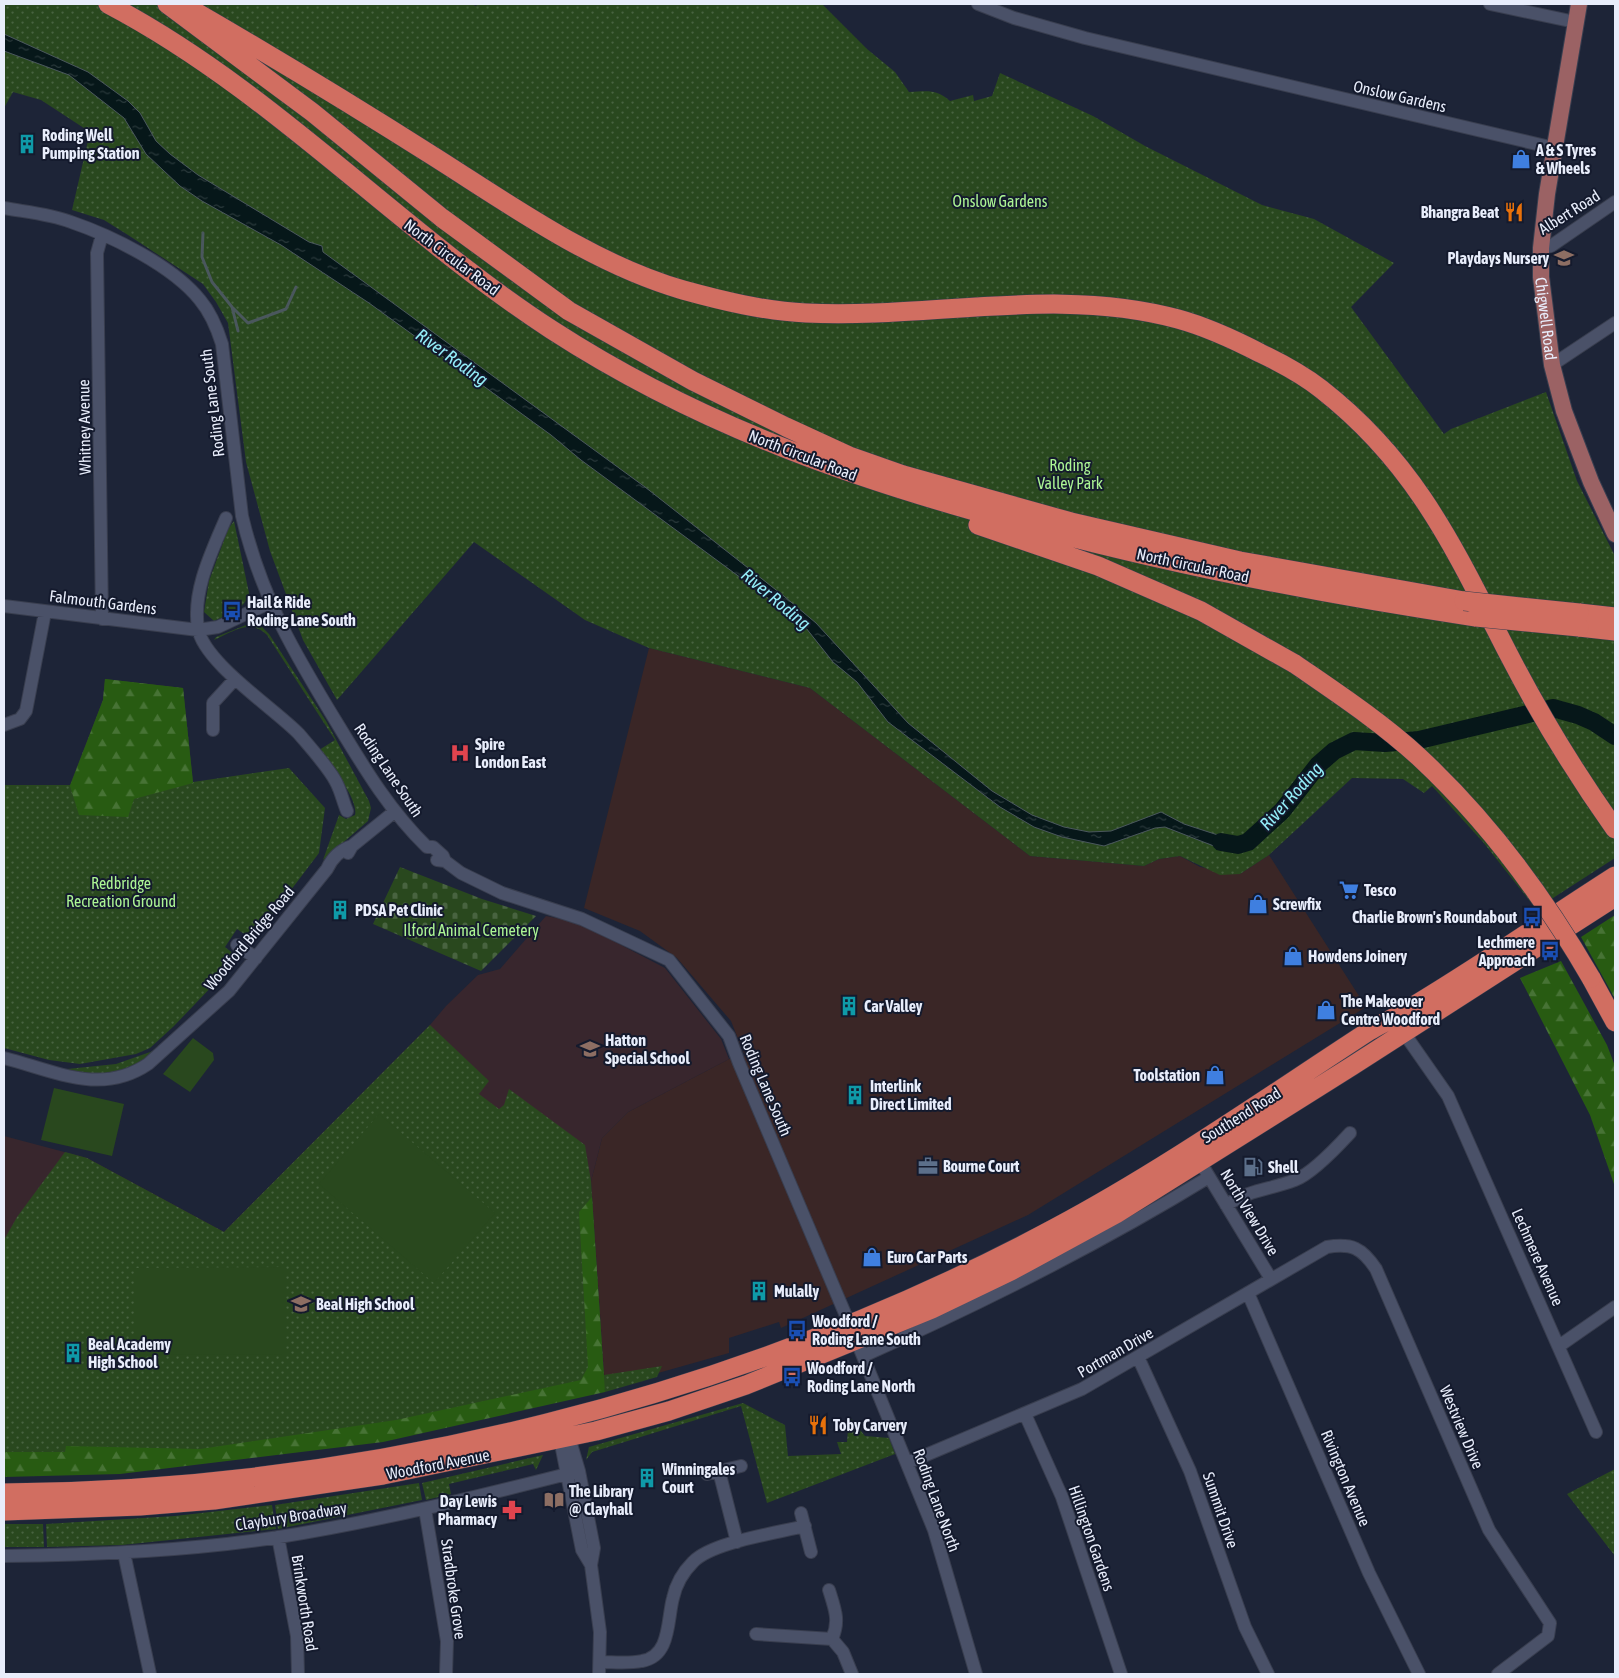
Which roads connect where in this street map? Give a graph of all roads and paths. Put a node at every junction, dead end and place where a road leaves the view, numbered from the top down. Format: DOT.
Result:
graph roads {
  1 [pos="108,4"];
  2 [pos="167,4"];
  3 [pos="182,4"];
  4 [pos="978,4"];
  5 [pos="1490,4"];
  6 [pos="1578,4"];
  7 [pos="1575,22"];
  8 [pos="1554,148"];
  9 [pos="1615,202"];
  10 [pos="4,208"];
  11 [pos="102,235"];
  12 [pos="1541,248"];
  13 [pos="1615,323"];
  14 [pos="1552,365"];
  15 [pos="899,490"];
  16 [pos="226,518"];
  17 [pos="1615,534"];
  18 [pos="269,603"];
  19 [pos="4,606"];
  20 [pos="45,612"];
  21 [pos="1615,617"];
  22 [pos="102,619"];
  23 [pos="198,630"];
  24 [pos="1615,631"];
  25 [pos="235,679"];
  26 [pos="4,725"];
  27 [pos="212,730"];
  28 [pos="347,811"];
  29 [pos="394,812"];
  30 [pos="1615,829"];
  31 [pos="1615,876"];
  32 [pos="1615,897"];
  33 [pos="237,944"];
  34 [pos="256,958"];
  35 [pos="1615,1022"];
  36 [pos="1404,1033"];
  37 [pos="4,1058"];
  38 [pos="1350,1133"];
  39 [pos="1205,1170"];
  40 [pos="1226,1205"];
  41 [pos="1327,1247"];
  42 [pos="1272,1279"];
  43 [pos="1248,1293"];
  44 [pos="1615,1307"];
  45 [pos="856,1340"];
  46 [pos="1559,1346"];
  47 [pos="1138,1357"];
  48 [pos="1025,1414"];
  49 [pos="569,1417"];
  50 [pos="1596,1432"];
  51 [pos="565,1437"];
  52 [pos="448,1444"];
  53 [pos="907,1463"];
  54 [pos="741,1466"];
  55 [pos="573,1473"];
  56 [pos="4,1493"];
  57 [pos="426,1509"];
  58 [pos="4,1511"];
  59 [pos="801,1513"];
  60 [pos="805,1526"];
  61 [pos="278,1537"];
  62 [pos="737,1542"];
  63 [pos="811,1552"];
  64 [pos="124,1553"];
  65 [pos="4,1556"];
  66 [pos="829,1590"];
  67 [pos="756,1634"];
  68 [pos="832,1639"];
  69 [pos="599,1668"];
  70 [pos="150,1674"];
  71 [pos="298,1674"];
  72 [pos="446,1674"];
  73 [pos="852,1674"];
  74 [pos="976,1674"];
  75 [pos="1121,1674"];
  76 [pos="1268,1674"];
  77 [pos="1419,1674"];
  78 [pos="1498,1674"];
  1 -- 15 [label="highway, North Circular Road"];
  2 -- 21 [label="highway, North Circular Road, bridge"];
  3 -- 30 [label="highway"];
  4 -- 8 [label="street, Onslow Gardens"];
  5 -- 7 [label="street"];
  6 -- 7 [label="main road, Chigwell Road"];
  7 -- 8 [label="main road, Chigwell Road"];
  8 -- 12 [label="main road, Chigwell Road"];
  9 -- 12 [label="street, Albert Road"];
  10 -- 11 [label="street, Roding Lane South"];
  11 -- 18 [label="street, Roding Lane South"];
  11 -- 22 [label="street, Whitney Avenue"];
  12 -- 14 [label="main road, Chigwell Road"];
  13 -- 14 [label="street"];
  14 -- 17 [label="main road, Chigwell Road"];
  15 -- 24 [label="highway, North Circular Road, bridge"];
  15 -- 35 [label="highway, bridge"];
  16 -- 23 [label="street"];
  18 -- 23 [label="street"];
  18 -- 29 [label="street, Roding Lane South"];
  19 -- 20 [label="street, Falmouth Gardens"];
  20 -- 22 [label="street, Falmouth Gardens"];
  20 -- 26 [label="street"];
  22 -- 23 [label="street, Falmouth Gardens"];
  23 -- 25 [label="street"];
  25 -- 27 [label="street"];
  25 -- 28 [label="street"];
  29 -- 34 [label="street, Woodford Bridge Road"];
  29 -- 45 [label="street, Roding Lane South"];
  31 -- 45 [label="highway, Southend Road"];
  32 -- 36 [label="highway, Southend Road"];
  33 -- 34 [label="street"];
  34 -- 37 [label="street, Woodford Bridge Road"];
  36 -- 39 [label="highway, Southend Road"];
  36 -- 46 [label="street, Lechmere Avenue"];
  38 -- 40 [label="street"];
  39 -- 40 [label="street, North View Drive"];
  39 -- 45 [label="highway, Southend Road"];
  40 -- 42 [label="street, North View Drive"];
  41 -- 42 [label="street, Portman Drive"];
  41 -- 78 [label="street, Westview Drive"];
  42 -- 43 [label="street, Portman Drive"];
  43 -- 47 [label="street, Portman Drive"];
  43 -- 77 [label="street, Rivington Avenue"];
  44 -- 46 [label="street"];
  45 -- 49 [label="highway, Woodford Avenue"];
  45 -- 51 [label="highway, Woodford Avenue"];
  45 -- 53 [label="street, Roding Lane North"];
  46 -- 50 [label="street, Lechmere Avenue"];
  47 -- 48 [label="street, Portman Drive"];
  47 -- 76 [label="street, Summit Drive"];
  48 -- 53 [label="street, Portman Drive"];
  48 -- 75 [label="street, Hillington Gardens"];
  49 -- 51 [label="highway"];
  49 -- 52 [label="highway, Woodford Avenue"];
  51 -- 52 [label="highway"];
  51 -- 55 [label="street"];
  51 -- 58 [label="highway, Woodford Avenue"];
  52 -- 56 [label="highway, Woodford Avenue"];
  53 -- 74 [label="street, Roding Lane North"];
  54 -- 62 [label="street"];
  55 -- 57 [label="street, Claybury Broadway"];
  55 -- 69 [label="street"];
  57 -- 61 [label="street, Claybury Broadway"];
  57 -- 72 [label="street, Stradbroke Grove"];
  59 -- 60 [label="street"];
  60 -- 62 [label="street"];
  60 -- 63 [label="street"];
  61 -- 64 [label="street, Claybury Broadway"];
  61 -- 71 [label="street, Brinkworth Road"];
  62 -- 69 [label="street"];
  64 -- 65 [label="street, Claybury Broadway"];
  64 -- 70 [label="street"];
  66 -- 68 [label="street"];
  67 -- 68 [label="street"];
  68 -- 73 [label="street"];
}
